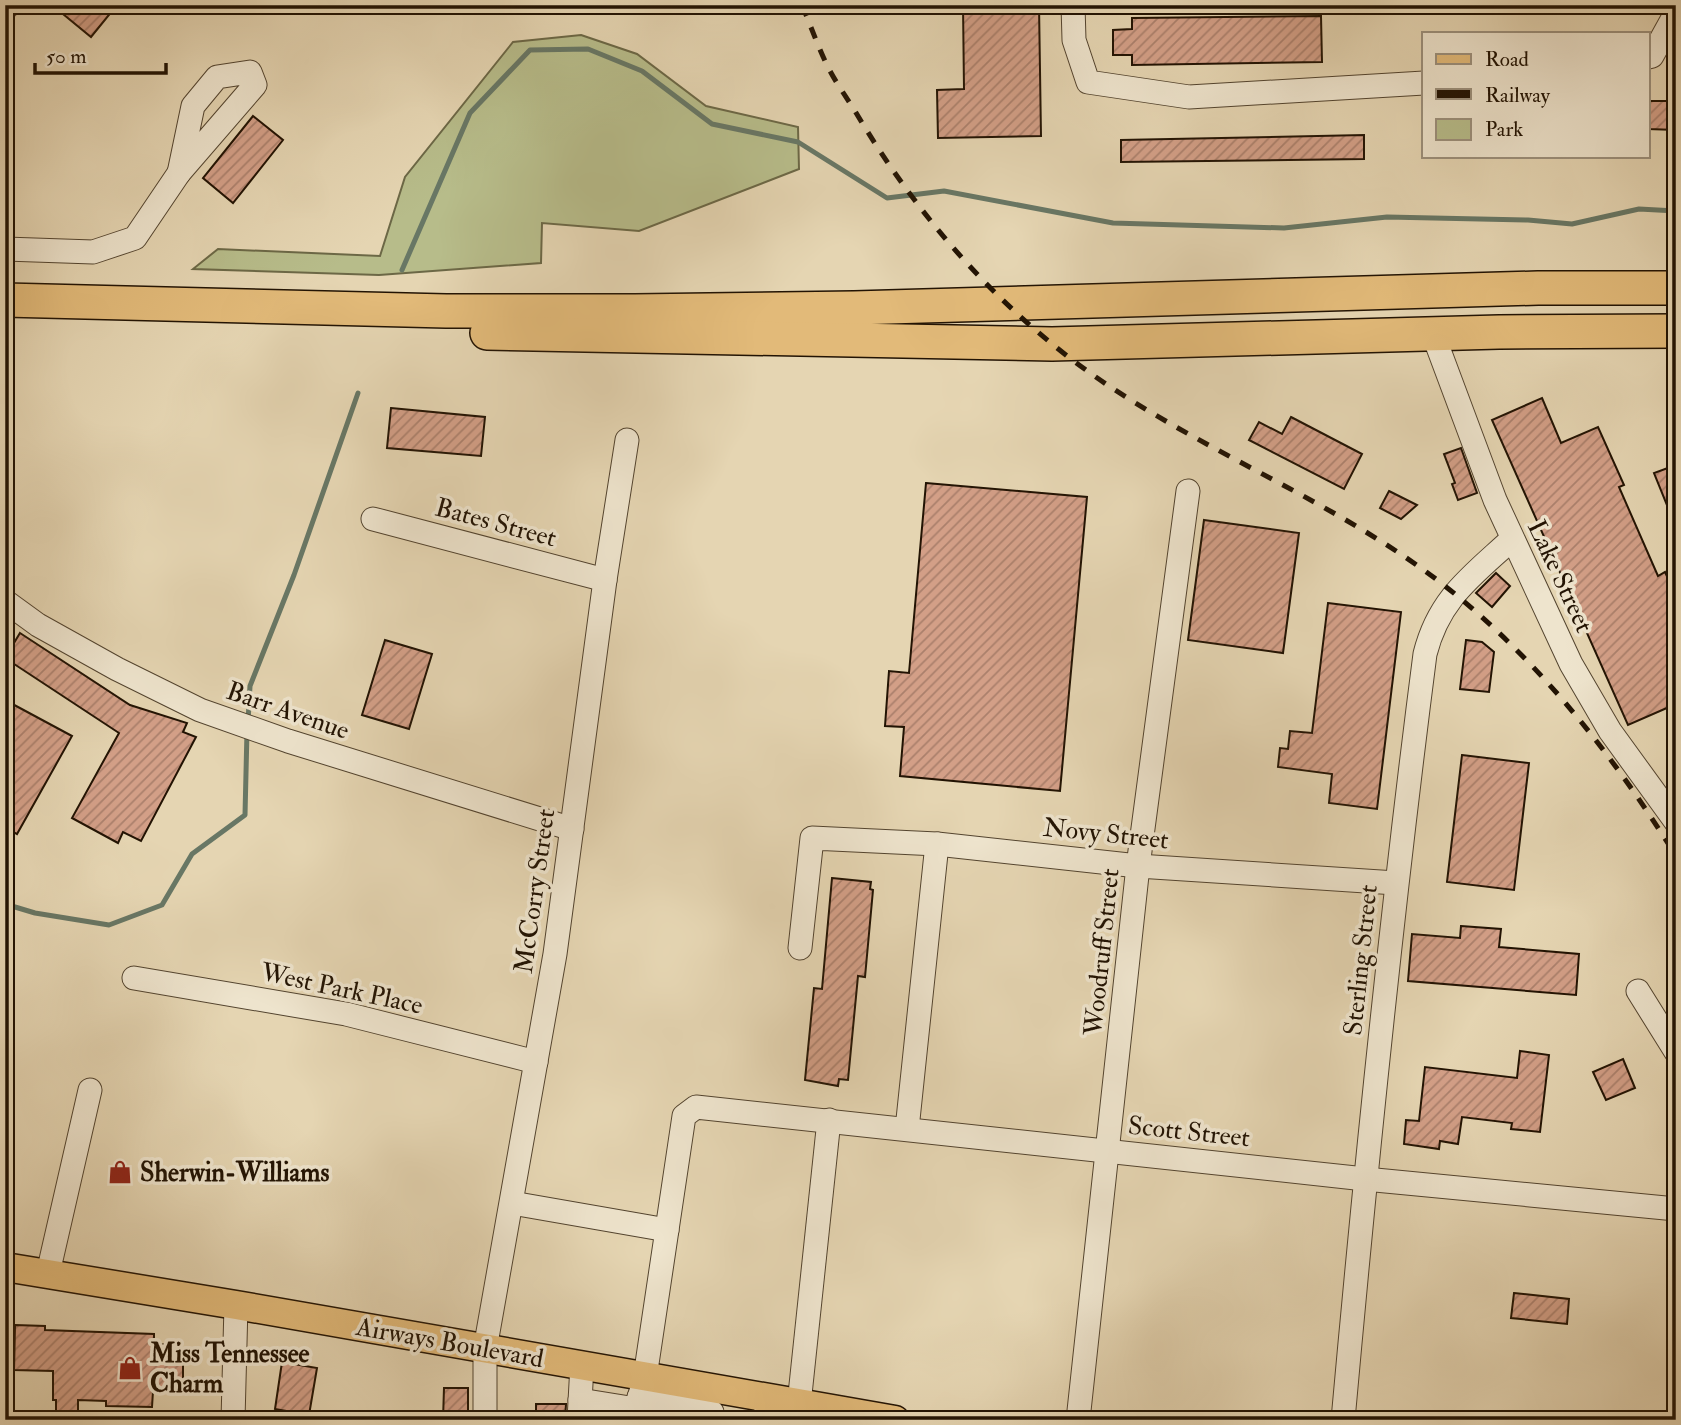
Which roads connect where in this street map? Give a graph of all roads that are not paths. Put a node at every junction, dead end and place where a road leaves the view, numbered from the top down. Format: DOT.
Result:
graph roads {
  1 [pos="9,5"];
  2 [pos="1073,5"];
  3 [pos="1674,5"];
  4 [pos="5,9"];
  5 [pos="1650,56"];
  6 [pos="1422,83"];
  7 [pos="179,173"];
  8 [pos="5,248"];
  9 [pos="1676,288"];
  10 [pos="5,300"];
  11 [pos="5,323"];
  12 [pos="1676,331"];
  13 [pos="1433,334"];
  14 [pos="627,440"];
  15 [pos="1188,491"];
  16 [pos="373,519"];
  17 [pos="1513,539"];
  18 [pos="605,580"];
  19 [pos="5,601"];
  20 [pos="1676,822"];
  21 [pos="572,829"];
  22 [pos="937,844"];
  23 [pos="1138,866"];
  24 [pos="1396,883"];
  25 [pos="800,948"];
  26 [pos="134,978"];
  27 [pos="1638,991"];
  28 [pos="1676,1052"];
  29 [pos="536,1062"];
  30 [pos="90,1090"];
  31 [pos="829,1120"];
  32 [pos="907,1129"];
  33 [pos="1106,1149"];
  34 [pos="1365,1178"];
  35 [pos="512,1203"];
  36 [pos="1676,1209"];
  37 [pos="667,1230"];
  38 [pos="5,1267"];
  39 [pos="48,1273"];
  40 [pos="236,1305"];
  41 [pos="485,1349"];
  42 [pos="582,1366"];
  43 [pos="639,1401"];
  44 [pos="799,1404"];
  45 [pos="714,1407"];
  46 [pos="766,1409"];
  47 [pos="579,1410"];
  48 [pos="233,1420"];
  49 [pos="485,1420"];
  50 [pos="895,1420"];
  51 [pos="1078,1420"];
  52 [pos="1343,1420"];
  1 -- 4 [label="street"];
  2 -- 6 [label="street"];
  3 -- 5 [label="street"];
  7 -- 8 [label="street"];
  9 -- 10 [label="highway"];
  11 -- 13 [label="highway"];
  12 -- 13 [label="highway"];
  13 -- 17 [label="street, Lake Street"];
  14 -- 18 [label="street, McCorry Street"];
  15 -- 23 [label="street, Woodruff Street"];
  16 -- 18 [label="street, Bates Street"];
  17 -- 20 [label="street, Lake Street"];
  17 -- 24 [label="street, Sterling Street"];
  18 -- 21 [label="street, McCorry Street"];
  19 -- 21 [label="street, Barr Avenue"];
  21 -- 29 [label="street, McCorry Street"];
  22 -- 23 [label="street, Novy Street"];
  22 -- 25 [label="street, Novy Street"];
  22 -- 32 [label="street"];
  23 -- 24 [label="street, Novy Street"];
  23 -- 33 [label="street, Woodruff Street"];
  24 -- 34 [label="street, Sterling Street"];
  26 -- 29 [label="street, West Park Place"];
  27 -- 28 [label="street"];
  29 -- 35 [label="street, McCorry Street"];
  30 -- 39 [label="street"];
  31 -- 32 [label="street, Scott Street"];
  31 -- 37 [label="street, Scott Street"];
  31 -- 44 [label="street"];
  32 -- 33 [label="street, Scott Street"];
  33 -- 34 [label="street, Scott Street"];
  33 -- 51 [label="street, Woodruff Street"];
  34 -- 36 [label="street, Scott Street"];
  34 -- 52 [label="street, Sterling Street"];
  35 -- 37 [label="street"];
  35 -- 41 [label="street, McCorry Street"];
  37 -- 43 [label="street"];
  38 -- 39 [label="main road, Airways Boulevard"];
  39 -- 40 [label="main road, Airways Boulevard"];
  40 -- 41 [label="main road, Airways Boulevard"];
  40 -- 48 [label="street"];
  41 -- 42 [label="main road, Airways Boulevard"];
  41 -- 49 [label="street, McCorry Street"];
  42 -- 43 [label="main road, Airways Boulevard"];
  42 -- 47 [label="street"];
  43 -- 45 [label="main road, Airways Boulevard"];
  43 -- 47 [label="street"];
  44 -- 46 [label="main road, Airways Boulevard"];
  44 -- 50 [label="main road, Airways Boulevard"];
  45 -- 46 [label="main road, Airways Boulevard"];
}
